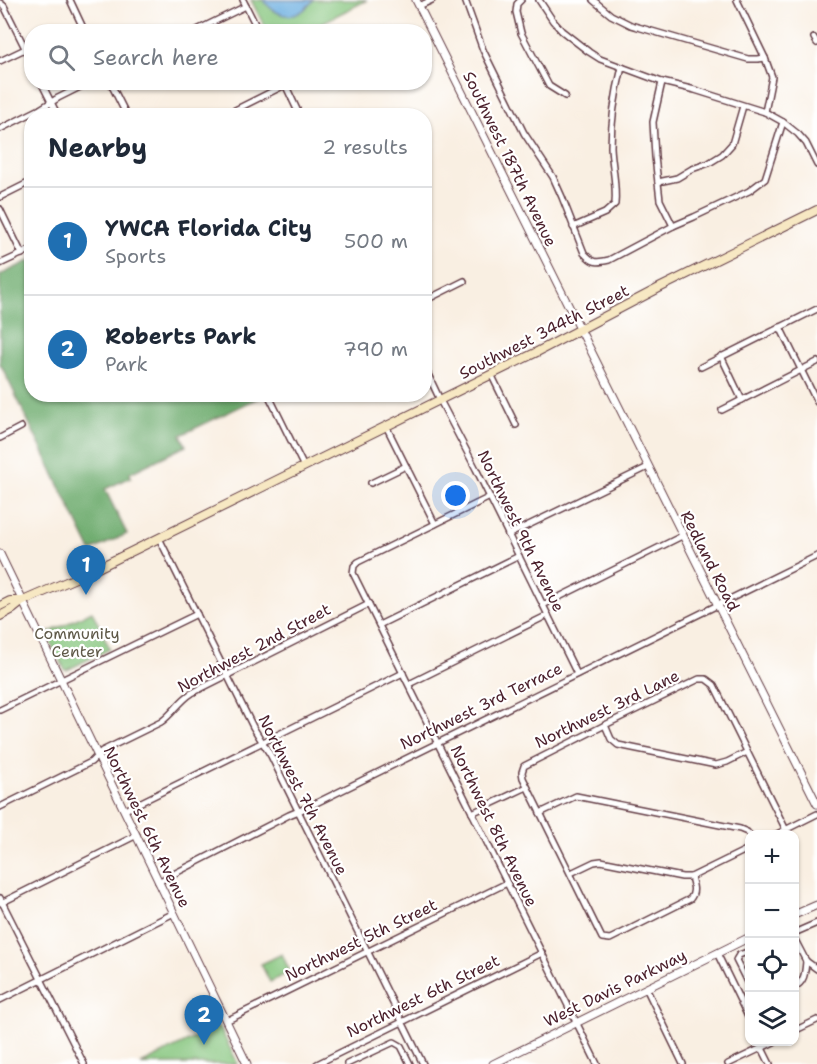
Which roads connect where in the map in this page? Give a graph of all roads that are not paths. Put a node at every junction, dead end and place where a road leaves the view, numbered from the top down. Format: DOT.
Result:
graph roads {
  1 [pos="70,0"];
  2 [pos="432,0"];
  3 [pos="465,0"];
  4 [pos="521,0"];
  5 [pos="539,0"];
  6 [pos="593,0"];
  7 [pos="737,0"];
  8 [pos="0,3"];
  9 [pos="244,3"];
  10 [pos="418,3"];
  11 [pos="81,24"];
  12 [pos="207,24"];
  13 [pos="255,24"];
  14 [pos="428,24"];
  15 [pos="432,31"];
  16 [pos="24,47"];
  17 [pos="24,49"];
  18 [pos="765,58"];
  19 [pos="0,61"];
  20 [pos="622,67"];
  21 [pos="662,82"];
  22 [pos="46,90"];
  23 [pos="76,90"];
  24 [pos="114,90"];
  25 [pos="273,90"];
  26 [pos="287,90"];
  27 [pos="565,96"];
  28 [pos="52,103"];
  29 [pos="743,106"];
  30 [pos="43,108"];
  31 [pos="54,108"];
  32 [pos="123,108"];
  33 [pos="238,108"];
  34 [pos="296,108"];
  35 [pos="765,111"];
  36 [pos="24,118"];
  37 [pos="783,122"];
  38 [pos="0,129"];
  39 [pos="817,165"];
  40 [pos="658,182"];
  41 [pos="24,185"];
  42 [pos="0,197"];
  43 [pos="0,209"];
  44 [pos="817,210"];
  45 [pos="673,226"];
  46 [pos="573,228"];
  47 [pos="22,254"];
  48 [pos="0,264"];
  49 [pos="464,281"];
  50 [pos="432,296"];
  51 [pos="817,309"];
  52 [pos="780,327"];
  53 [pos="580,330"];
  54 [pos="721,357"];
  55 [pos="817,362"];
  56 [pos="701,367"];
  57 [pos="801,370"];
  58 [pos="491,374"];
  59 [pos="432,383"];
  60 [pos="440,400"];
  61 [pos="742,400"];
  62 [pos="272,402"];
  63 [pos="817,402"];
  64 [pos="722,410"];
  65 [pos="516,425"];
  66 [pos="386,426"];
  67 [pos="21,427"];
  68 [pos="0,438"];
  69 [pos="406,466"];
  70 [pos="304,467"];
  71 [pos="648,467"];
  72 [pos="371,483"];
  73 [pos="490,497"];
  74 [pos="435,524"];
  75 [pos="508,535"];
  76 [pos="682,536"];
  77 [pos="159,538"];
  78 [pos="0,554"];
  79 [pos="519,555"];
  80 [pos="817,556"];
  81 [pos="23,601"];
  82 [pos="369,604"];
  83 [pos="543,605"];
  84 [pos="717,605"];
  85 [pos="0,606"];
  86 [pos="196,614"];
  87 [pos="548,615"];
  88 [pos="0,616"];
  89 [pos="379,625"];
  90 [pos="403,673"];
  91 [pos="577,674"];
  92 [pos="226,675"];
  93 [pos="61,680"];
  94 [pos="409,684"];
  95 [pos="0,710"];
  96 [pos="605,725"];
  97 [pos="262,743"];
  98 [pos="438,743"];
  99 [pos="747,752"];
  100 [pos="98,756"];
  101 [pos="527,787"];
  102 [pos="817,804"];
  103 [pos="0,807"];
  104 [pos="125,810"];
  105 [pos="298,811"];
  106 [pos="472,813"];
  107 [pos="540,813"];
  108 [pos="817,814"];
  109 [pos="786,830"];
  110 [pos="745,831"];
  111 [pos="137,835"];
  112 [pos="745,850"];
  113 [pos="571,873"];
  114 [pos="691,877"];
  115 [pos="158,882"];
  116 [pos="507,883"];
  117 [pos="1,902"];
  118 [pos="817,904"];
  119 [pos="799,913"];
  120 [pos="174,914"];
  121 [pos="817,923"];
  122 [pos="799,934"];
  123 [pos="796,938"];
  124 [pos="745,940"];
  125 [pos="368,952"];
  126 [pos="542,953"];
  127 [pos="717,953"];
  128 [pos="745,953"];
  129 [pos="806,961"];
  130 [pos="817,969"];
  131 [pos="745,978"];
  132 [pos="41,979"];
  133 [pos="799,984"];
  134 [pos="646,988"];
  135 [pos="0,1000"];
  136 [pos="745,1011"];
  137 [pos="817,1020"];
  138 [pos="226,1021"];
  139 [pos="402,1022"];
  140 [pos="577,1023"];
  141 [pos="799,1029"];
  142 [pos="376,1035"];
  143 [pos="758,1046"];
  144 [pos="762,1046"];
  145 [pos="382,1047"];
  146 [pos="508,1061"];
  147 [pos="84,1064"];
  148 [pos="247,1064"];
  149 [pos="317,1064"];
  150 [pos="347,1064"];
  151 [pos="410,1064"];
  152 [pos="423,1064"];
  153 [pos="493,1064"];
  154 [pos="597,1064"];
  155 [pos="683,1064"];
  156 [pos="728,1064"];
  157 [pos="771,1064"];
  1 -- 11 [label="street"];
  2 -- 10 [label="street"];
  3 -- 46 [label="street"];
  4 -- 27 [label="street"];
  5 -- 20 [label="street"];
  6 -- 18 [label="street"];
  7 -- 18 [label="street"];
  8 -- 16 [label="street"];
  9 -- 12 [label="street"];
  9 -- 13 [label="street"];
  10 -- 14 [label="street, Southwest 187th Avenue"];
  15 -- 53 [label="street, Southwest 187th Avenue"];
  17 -- 19 [label="street"];
  18 -- 35 [label="street"];
  20 -- 21 [label="street"];
  20 -- 46 [label="street"];
  21 -- 29 [label="street"];
  21 -- 40 [label="street"];
  22 -- 28 [label="street"];
  23 -- 28 [label="street"];
  24 -- 32 [label="street"];
  25 -- 33 [label="street"];
  26 -- 34 [label="street"];
  28 -- 30 [label="street"];
  28 -- 31 [label="street"];
  29 -- 35 [label="street"];
  29 -- 40 [label="street"];
  35 -- 37 [label="street"];
  36 -- 38 [label="street"];
  37 -- 39 [label="street"];
  37 -- 45 [label="street"];
  40 -- 45 [label="street"];
  41 -- 42 [label="street"];
  43 -- 47 [label="street"];
  44 -- 53 [label="main road, Southwest 344th Street"];
  45 -- 46 [label="street"];
  47 -- 48 [label="street"];
  49 -- 50 [label="street"];
  51 -- 52 [label="street"];
  52 -- 54 [label="street"];
  52 -- 57 [label="street"];
  53 -- 58 [label="main road, Southwest 344th Street"];
  53 -- 71 [label="street, Redland Road"];
  54 -- 56 [label="street"];
  54 -- 61 [label="street"];
  55 -- 57 [label="street"];
  57 -- 61 [label="street"];
  57 -- 63 [label="street"];
  58 -- 60 [label="main road, Southwest 344th Street"];
  58 -- 65 [label="street"];
  59 -- 60 [label="street, Northwest 9th Avenue"];
  60 -- 66 [label="main road, Southwest 344th Street"];
  60 -- 73 [label="street, Northwest 9th Avenue"];
  61 -- 64 [label="street"];
  62 -- 70 [label="street"];
  66 -- 69 [label="street"];
  66 -- 70 [label="main road, Southwest 344th Street"];
  67 -- 68 [label="street"];
  69 -- 72 [label="street"];
  69 -- 74 [label="street"];
  70 -- 77 [label="main road, Southwest 344th Street"];
  71 -- 75 [label="street"];
  71 -- 76 [label="street, Redland Road"];
  73 -- 74 [label="street"];
  73 -- 75 [label="street, Northwest 9th Avenue"];
  74 -- 82 [label="street, Northwest 8th Avenue"];
  75 -- 79 [label="street, Northwest 9th Avenue"];
  76 -- 83 [label="street"];
  76 -- 84 [label="street, Redland Road"];
  77 -- 81 [label="main road, Southwest 344th Street"];
  77 -- 86 [label="street, Northwest 7th Avenue"];
  78 -- 81 [label="street, Northwest 6th Avenue"];
  79 -- 83 [label="street, Northwest 9th Avenue"];
  79 -- 89 [label="street"];
  80 -- 84 [label="street, Northwest 3rd Terrace"];
  81 -- 85 [label="main road, Southwest 344th Street"];
  81 -- 88 [label="main road, Southwest 344th Street"];
  81 -- 93 [label="street, Northwest 6th Avenue"];
  82 -- 89 [label="street, Northwest 8th Avenue"];
  82 -- 92 [label="street, Northwest 2nd Street"];
  83 -- 87 [label="street, Northwest 9th Avenue"];
  84 -- 91 [label="street, Northwest 3rd Terrace"];
  84 -- 102 [label="street, Redland Road"];
  86 -- 92 [label="street, Northwest 7th Avenue"];
  86 -- 93 [label="street"];
  87 -- 91 [label="street, Northwest 9th Avenue"];
  87 -- 94 [label="street"];
  89 -- 90 [label="street, Northwest 8th Avenue"];
  90 -- 94 [label="street, Northwest 8th Avenue"];
  90 -- 97 [label="street"];
  91 -- 98 [label="street, Northwest 3rd Terrace"];
  92 -- 97 [label="street, Northwest 7th Avenue"];
  92 -- 100 [label="street, Northwest 2nd Street"];
  93 -- 95 [label="street"];
  93 -- 100 [label="street, Northwest 6th Avenue"];
  94 -- 98 [label="street, Northwest 8th Avenue"];
  96 -- 99 [label="street"];
  96 -- 99 [label="street, Northwest 3rd Lane"];
  96 -- 101 [label="street, Northwest 3rd Lane"];
  97 -- 104 [label="street"];
  97 -- 105 [label="street, Northwest 7th Avenue"];
  98 -- 105 [label="street, Northwest 3rd Terrace"];
  98 -- 106 [label="street, Northwest 8th Avenue"];
  99 -- 109 [label="street"];
  100 -- 103 [label="street, Northwest 2nd Street"];
  100 -- 104 [label="street, Northwest 6th Avenue"];
  101 -- 106 [label="street"];
  101 -- 107 [label="street"];
  104 -- 111 [label="street, Northwest 6th Avenue"];
  105 -- 115 [label="street, Northwest 3rd Terrace"];
  105 -- 125 [label="street, Northwest 7th Avenue"];
  106 -- 116 [label="street, Northwest 8th Avenue"];
  107 -- 110 [label="street"];
  107 -- 113 [label="street"];
  108 -- 109 [label="street"];
  111 -- 115 [label="street, Northwest 6th Avenue"];
  111 -- 117 [label="street"];
  112 -- 114 [label="street"];
  113 -- 114 [label="street"];
  113 -- 114 [label="street"];
  115 -- 120 [label="street, Northwest 6th Avenue"];
  116 -- 125 [label="street, Northwest 5th Street"];
  116 -- 126 [label="street, Northwest 8th Avenue"];
  117 -- 132 [label="street"];
  118 -- 119 [label="street"];
  120 -- 132 [label="street"];
  120 -- 138 [label="street, Northwest 6th Avenue"];
  121 -- 122 [label="street"];
  123 -- 129 [label="street"];
  124 -- 127 [label="street, West Davis Parkway"];
  125 -- 138 [label="street, Northwest 5th Street"];
  125 -- 139 [label="street, Northwest 7th Avenue"];
  126 -- 139 [label="street, Northwest 6th Street"];
  126 -- 140 [label="street, Northwest 8th Avenue"];
  127 -- 134 [label="street, West Davis Parkway"];
  127 -- 136 [label="street"];
  128 -- 131 [label="street"];
  129 -- 130 [label="street"];
  129 -- 133 [label="street"];
  132 -- 135 [label="street"];
  132 -- 147 [label="street"];
  134 -- 140 [label="street, West Davis Parkway"];
  134 -- 155 [label="street"];
  137 -- 141 [label="street"];
  138 -- 148 [label="street, Northwest 6th Avenue"];
  139 -- 142 [label="street, Northwest 6th Street"];
  139 -- 152 [label="street, Northwest 7th Avenue"];
  140 -- 146 [label="street, West Davis Parkway"];
  140 -- 154 [label="street, Northwest 8th Avenue"];
  142 -- 145 [label="street"];
  142 -- 149 [label="street, Northwest 6th Street"];
  143 -- 156 [label="street"];
  144 -- 157 [label="street"];
  145 -- 150 [label="street"];
  145 -- 151 [label="street"];
  146 -- 153 [label="street, West Davis Parkway"];
}
